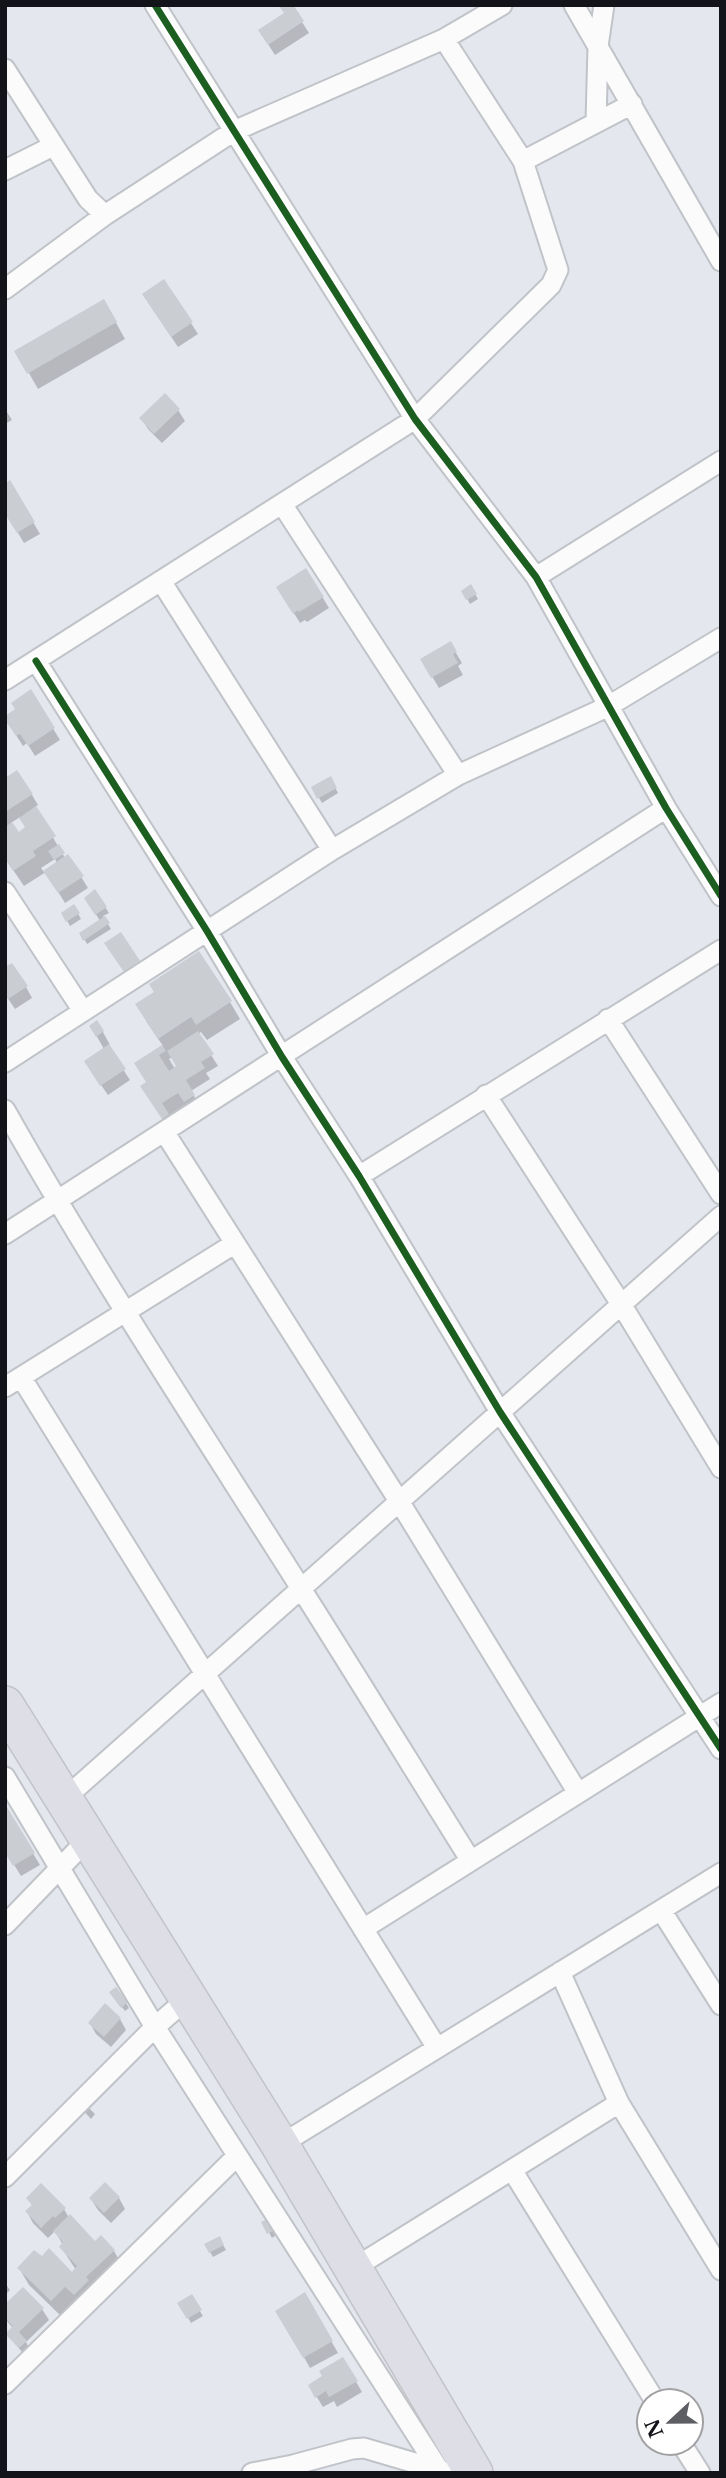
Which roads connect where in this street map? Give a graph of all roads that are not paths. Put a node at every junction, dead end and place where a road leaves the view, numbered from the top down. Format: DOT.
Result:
graph roads {
  1 [pos="502,5"];
  2 [pos="574,5"];
  3 [pos="604,5"];
  4 [pos="158,6"];
  5 [pos="444,39"];
  6 [pos="598,46"];
  7 [pos="5,69"];
  8 [pos="632,104"];
  9 [pos="596,122"];
  10 [pos="234,131"];
  11 [pos="53,146"];
  12 [pos="523,161"];
  13 [pos="5,170"];
  14 [pos="105,215"];
  15 [pos="721,261"];
  16 [pos="5,289"];
  17 [pos="415,419"];
  18 [pos="721,461"];
  19 [pos="282,504"];
  20 [pos="536,577"];
  21 [pos="161,581"];
  22 [pos="721,638"];
  23 [pos="36,661"];
  24 [pos="5,680"];
  25 [pos="607,707"];
  26 [pos="458,775"];
  27 [pos="666,808"];
  28 [pos="332,850"];
  29 [pos="5,892"];
  30 [pos="721,896"];
  31 [pos="206,931"];
  32 [pos="721,950"];
  33 [pos="83,1012"];
  34 [pos="608,1019"];
  35 [pos="282,1057"];
  36 [pos="5,1062"];
  37 [pos="486,1095"];
  38 [pos="5,1110"];
  39 [pos="165,1133"];
  40 [pos="359,1176"];
  41 [pos="721,1194"];
  42 [pos="57,1202"];
  43 [pos="721,1216"];
  44 [pos="5,1234"];
  45 [pos="234,1244"];
  46 [pos="621,1304"];
  47 [pos="124,1312"];
  48 [pos="13,1382"];
  49 [pos="500,1412"];
  50 [pos="721,1468"];
  51 [pos="399,1502"];
  52 [pos="301,1588"];
  53 [pos="206,1673"];
  54 [pos="721,1703"];
  55 [pos="5,1705"];
  56 [pos="700,1716"];
  57 [pos="721,1749"];
  58 [pos="5,1777"];
  59 [pos="578,1793"];
  60 [pos="64,1799"];
  61 [pos="89,1838"];
  62 [pos="471,1861"];
  63 [pos="60,1868"];
  64 [pos="721,1873"];
  65 [pos="661,1910"];
  66 [pos="5,1925"];
  67 [pos="363,1929"];
  68 [pos="560,1972"];
  69 [pos="188,1998"];
  70 [pos="721,2005"];
  71 [pos="155,2027"];
  72 [pos="437,2048"];
  73 [pos="619,2103"];
  74 [pos="280,2145"];
  75 [pos="237,2156"];
  76 [pos="512,2170"];
  77 [pos="5,2177"];
  78 [pos="354,2268"];
  79 [pos="721,2270"];
  80 [pos="5,2384"];
  81 [pos="646,2387"];
  82 [pos="690,2457"];
  83 [pos="295,2469"];
  84 [pos="454,2472"];
  85 [pos="252,2473"];
  86 [pos="700,2473"];
  1 -- 5 [label="street"];
  2 -- 6 [label="street"];
  3 -- 6 [label="street"];
  4 -- 10 [label="street"];
  5 -- 10 [label="street"];
  5 -- 12 [label="street"];
  6 -- 8 [label="street"];
  6 -- 9 [label="street"];
  7 -- 11 [label="street"];
  8 -- 9 [label="street"];
  8 -- 15 [label="street"];
  9 -- 12 [label="street"];
  10 -- 14 [label="street"];
  10 -- 17 [label="street"];
  11 -- 13 [label="street"];
  11 -- 14 [label="street"];
  12 -- 17 [label="street"];
  14 -- 16 [label="street"];
  17 -- 19 [label="street"];
  17 -- 20 [label="street"];
  18 -- 20 [label="street"];
  19 -- 21 [label="street"];
  19 -- 26 [label="street"];
  20 -- 25 [label="street"];
  21 -- 23 [label="street"];
  21 -- 28 [label="street"];
  22 -- 25 [label="street"];
  23 -- 24 [label="street"];
  23 -- 31 [label="street"];
  25 -- 26 [label="street"];
  25 -- 27 [label="street"];
  26 -- 28 [label="street"];
  27 -- 30 [label="street"];
  27 -- 35 [label="street"];
  28 -- 31 [label="street"];
  29 -- 33 [label="street"];
  31 -- 33 [label="street"];
  31 -- 35 [label="street"];
  32 -- 34 [label="street"];
  33 -- 36 [label="street"];
  34 -- 37 [label="street"];
  34 -- 41 [label="street"];
  35 -- 39 [label="street"];
  35 -- 40 [label="street"];
  37 -- 40 [label="street"];
  37 -- 46 [label="street"];
  38 -- 42 [label="street"];
  39 -- 42 [label="street"];
  39 -- 45 [label="street"];
  40 -- 49 [label="street"];
  42 -- 44 [label="street"];
  42 -- 47 [label="street"];
  43 -- 46 [label="street"];
  45 -- 47 [label="street"];
  45 -- 51 [label="street"];
  46 -- 49 [label="street"];
  46 -- 50 [label="street"];
  47 -- 48 [label="street"];
  47 -- 52 [label="street"];
  48 -- 53 [label="street"];
  49 -- 51 [label="street"];
  49 -- 56 [label="street"];
  51 -- 52 [label="street"];
  51 -- 59 [label="street"];
  52 -- 53 [label="street"];
  52 -- 62 [label="street"];
  53 -- 60 [label="street"];
  53 -- 67 [label="street"];
  54 -- 56 [label="street"];
  55 -- 60 [label="highway"];
  56 -- 57 [label="street"];
  56 -- 59 [label="street"];
  58 -- 63 [label="street"];
  59 -- 62 [label="street"];
  60 -- 61 [label="highway"];
  61 -- 63 [label="street"];
  61 -- 69 [label="highway"];
  62 -- 67 [label="street"];
  63 -- 66 [label="street"];
  63 -- 71 [label="street"];
  64 -- 65 [label="street"];
  65 -- 68 [label="street"];
  65 -- 70 [label="street"];
  67 -- 72 [label="street"];
  68 -- 72 [label="street"];
  68 -- 73 [label="street"];
  69 -- 71 [label="street"];
  69 -- 74 [label="highway"];
  71 -- 75 [label="street"];
  71 -- 77 [label="street"];
  72 -- 74 [label="street"];
  73 -- 76 [label="street"];
  73 -- 79 [label="street"];
  74 -- 78 [label="highway"];
  75 -- 80 [label="street"];
  75 -- 84 [label="street"];
  76 -- 78 [label="street"];
  76 -- 81 [label="street"];
  78 -- 84 [label="highway"];
  82 -- 86 [label="street"];
  83 -- 84 [label="street"];
  83 -- 85 [label="street"];
}
